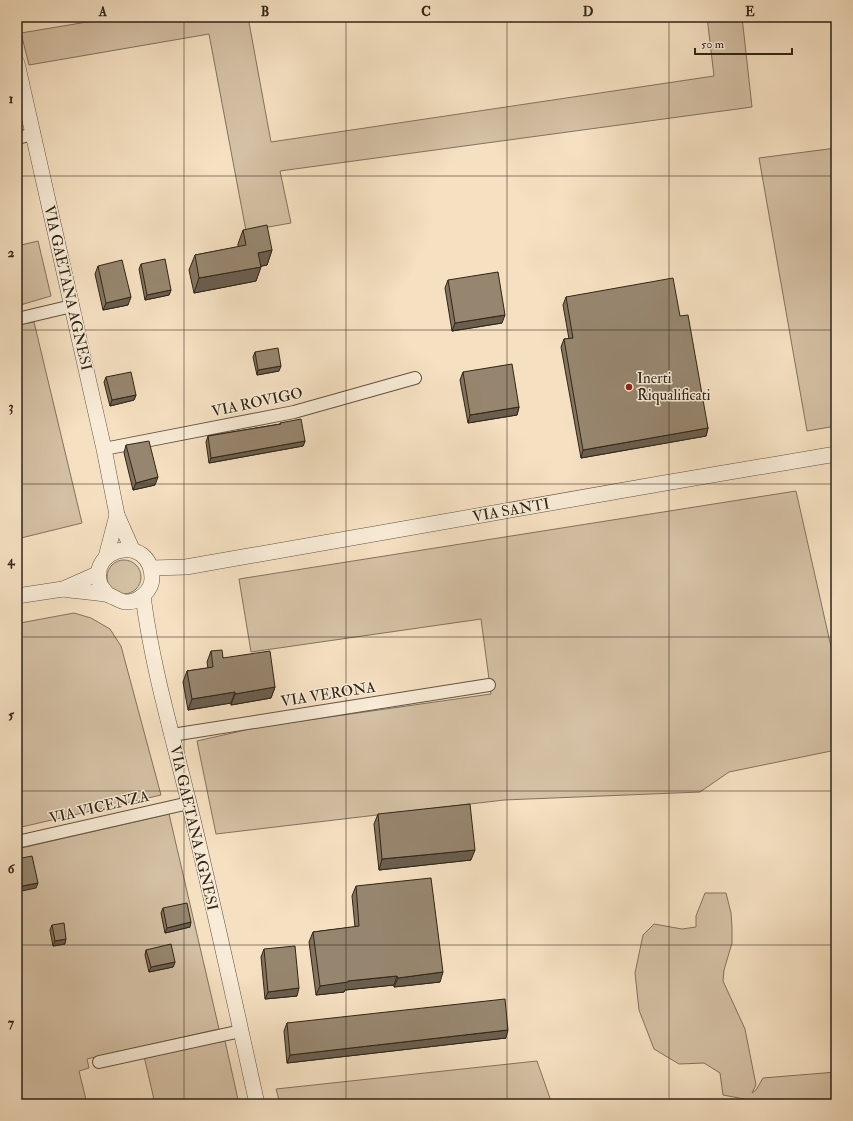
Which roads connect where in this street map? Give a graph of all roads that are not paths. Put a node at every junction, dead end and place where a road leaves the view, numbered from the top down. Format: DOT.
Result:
graph roads {
  1 [pos="17,63"];
  2 [pos="34,134"];
  3 [pos="17,138"];
  4 [pos="72,306"];
  5 [pos="17,319"];
  6 [pos="415,378"];
  7 [pos="104,448"];
  8 [pos="836,454"];
  9 [pos="117,515"];
  10 [pos="132,550"];
  11 [pos="106,557"];
  12 [pos="99,573"];
  13 [pos="152,575"];
  14 [pos="63,589"];
  15 [pos="107,594"];
  16 [pos="17,596"];
  17 [pos="143,596"];
  18 [pos="125,602"];
  19 [pos="147,625"];
  20 [pos="489,685"];
  21 [pos="172,735"];
  22 [pos="189,803"];
  23 [pos="17,842"];
  24 [pos="241,1031"];
  25 [pos="99,1062"];
  26 [pos="257,1104"];
  1 -- 2 [label="street, VIA GAETANA AGNESI"];
  2 -- 3 [label="street"];
  2 -- 4 [label="street, VIA GAETANA AGNESI"];
  4 -- 5 [label="street"];
  4 -- 7 [label="street, VIA GAETANA AGNESI"];
  6 -- 7 [label="street, VIA ROVIGO"];
  7 -- 9 [label="street, VIA GAETANA AGNESI"];
  8 -- 13 [label="street, VIA SANTI"];
  9 -- 10 [label="street, VIA GAETANA AGNESI"];
  9 -- 11 [label="street, VIA GAETANA AGNESI"];
  10 -- 11 [label="street"];
  10 -- 13 [label="street"];
  11 -- 12 [label="street"];
  12 -- 14 [label="street"];
  12 -- 15 [label="street"];
  13 -- 17 [label="street"];
  14 -- 15 [label="street"];
  14 -- 16 [label="street"];
  15 -- 18 [label="street"];
  17 -- 18 [label="street"];
  17 -- 19 [label="street, VIA GAETANA AGNESI"];
  18 -- 19 [label="street"];
  19 -- 21 [label="street, VIA GAETANA AGNESI"];
  20 -- 21 [label="street, VIA VERONA"];
  21 -- 22 [label="street, VIA GAETANA AGNESI"];
  22 -- 23 [label="street, VIA VICENZA"];
  22 -- 24 [label="street, VIA GAETANA AGNESI"];
  24 -- 25 [label="street"];
  24 -- 26 [label="street, VIA GAETANA AGNESI"];
}
